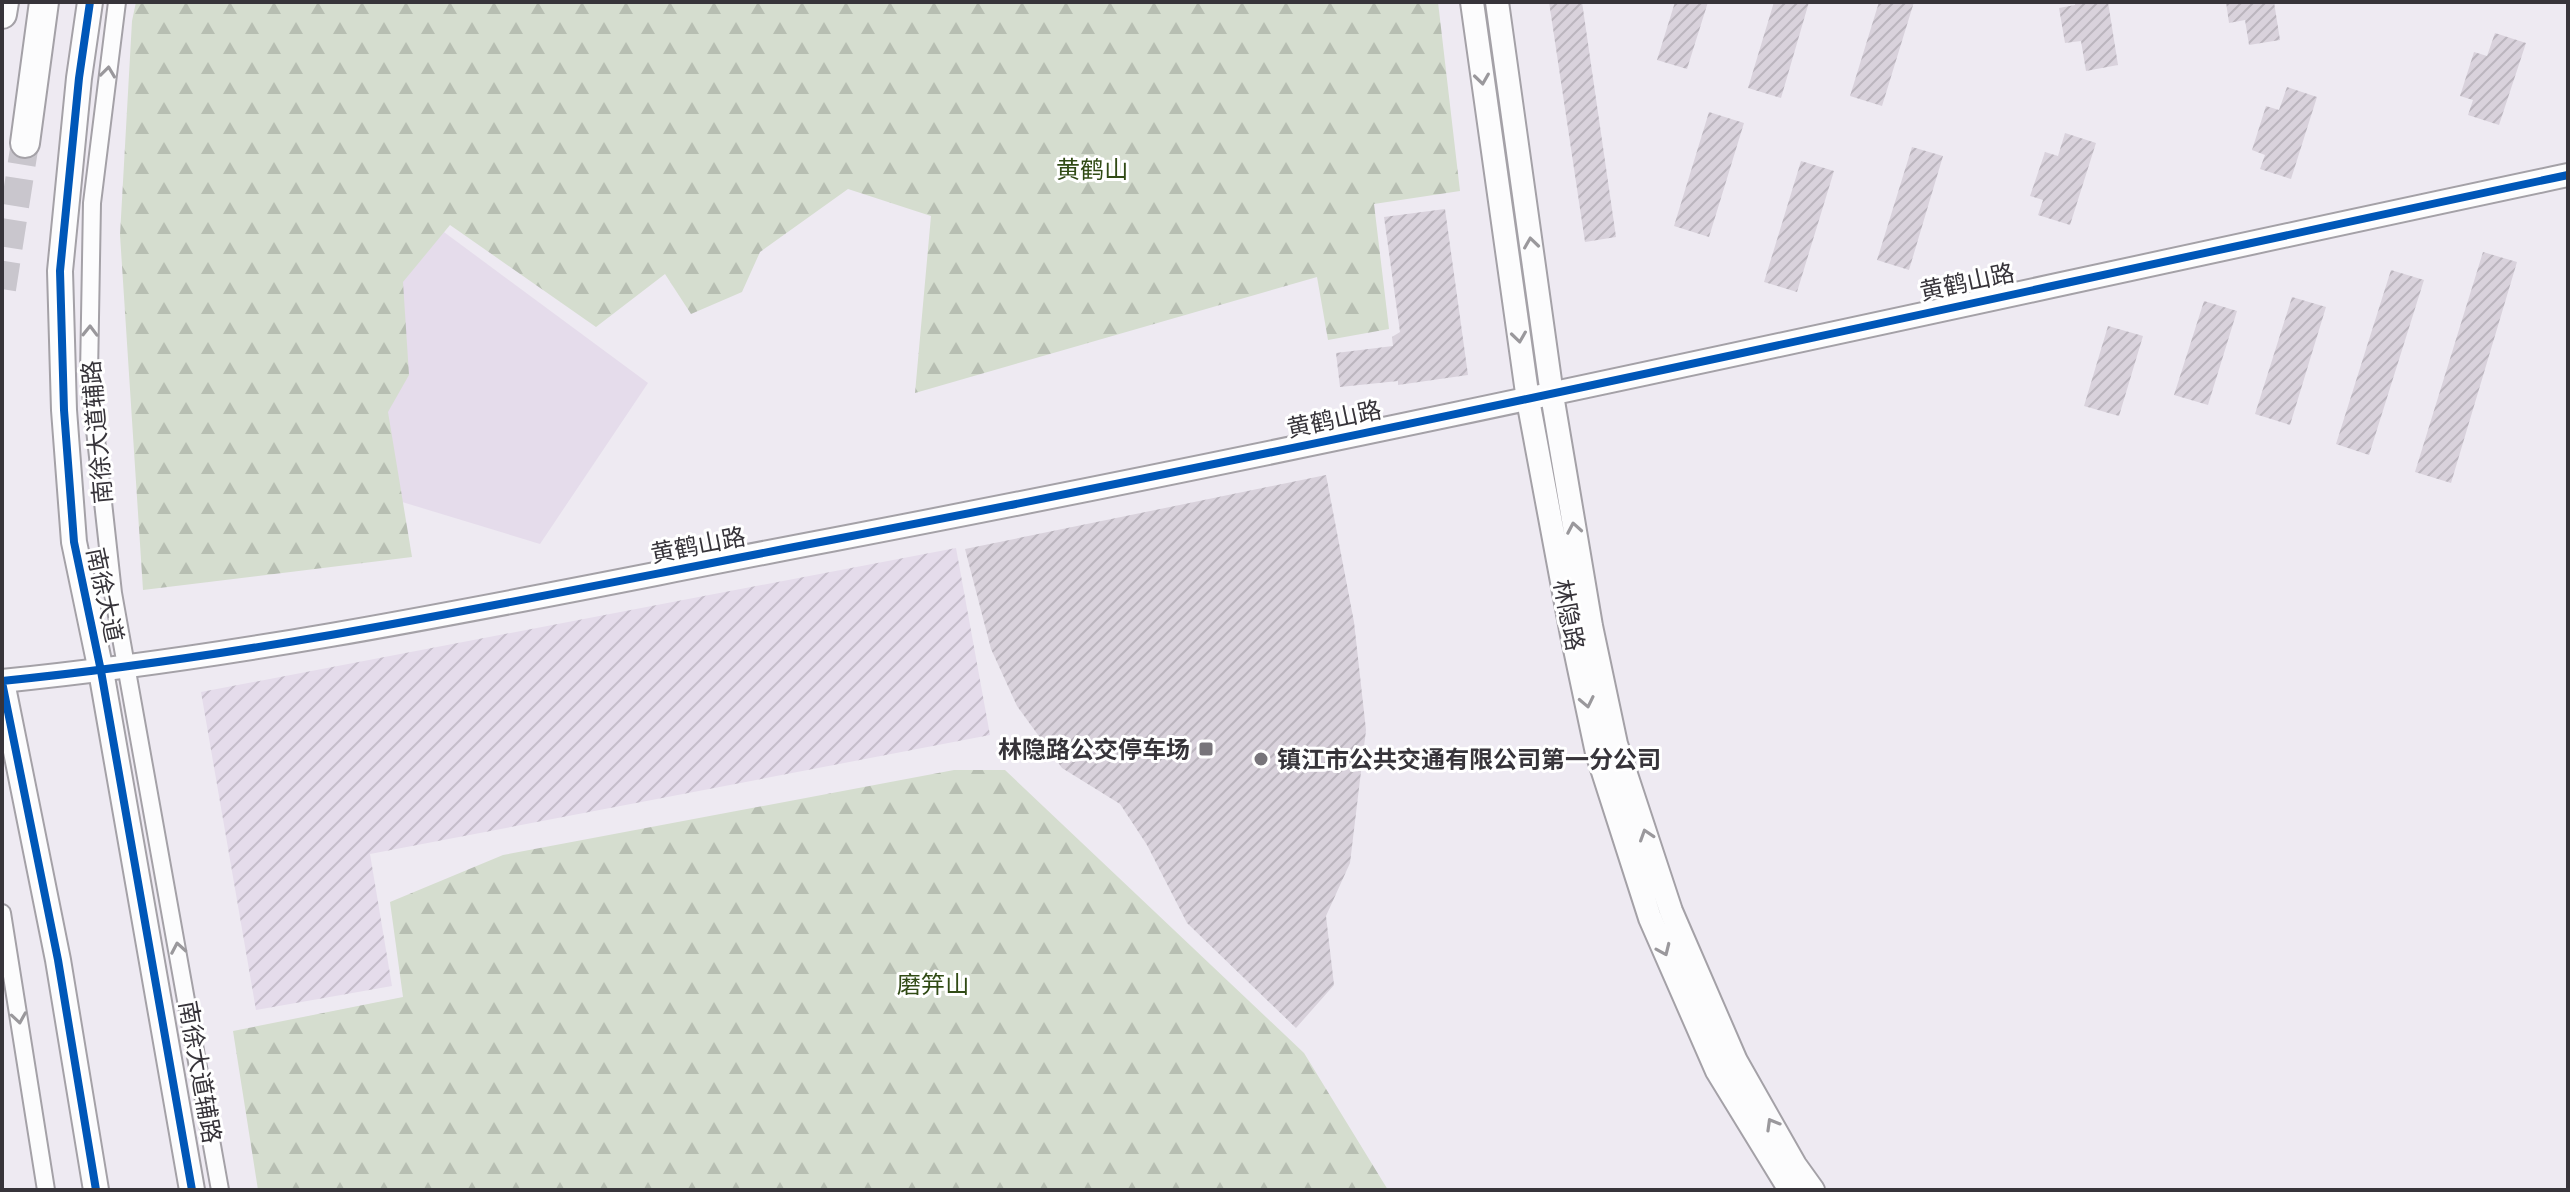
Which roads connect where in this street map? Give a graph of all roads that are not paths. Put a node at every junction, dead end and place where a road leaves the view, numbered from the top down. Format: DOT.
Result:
graph roads {
  1 [pos="4,2"];
  2 [pos="44,2"];
  3 [pos="90,2"];
  4 [pos="117,2"];
  5 [pos="1472,2"];
  6 [pos="1497,2"];
  7 [pos="2,14"];
  8 [pos="25,143"];
  9 [pos="2568,175"];
  10 [pos="1552,395"];
  11 [pos="1528,400"];
  12 [pos="127,667"];
  13 [pos="101,671"];
  14 [pos="2,682"];
  15 [pos="2,913"];
  16 [pos="46,1190"];
  17 [pos="96,1190"];
  18 [pos="192,1190"];
  19 [pos="220,1190"];
  20 [pos="1790,1190"];
  21 [pos="1813,1190"];
  1 -- 7 [label="highway"];
  2 -- 8 [label="highway"];
  3 -- 13 [label="main road, 南徐大道"];
  12 -- 4 [label="street, 南徐大道辅路, one-way"];
  5 -- 11 [label="street, 林隐路, one-way"];
  10 -- 6 [label="street, 林隐路, one-way"];
  9 -- 10 [label="street, 黄鹤山路"];
  10 -- 11 [label="street, 黄鹤山路"];
  21 -- 10 [label="street, 林隐路, one-way"];
  11 -- 12 [label="street, 黄鹤山路"];
  11 -- 20 [label="street, 林隐路, one-way"];
  12 -- 13 [label="street, 黄鹤山路"];
  19 -- 12 [label="street, 南徐大道辅路, one-way"];
  13 -- 14 [label="street, 黄鹤山路"];
  13 -- 18 [label="main road, 南徐大道"];
  14 -- 17 [label="main road"];
  15 -- 16 [label="street, one-way"];
}
